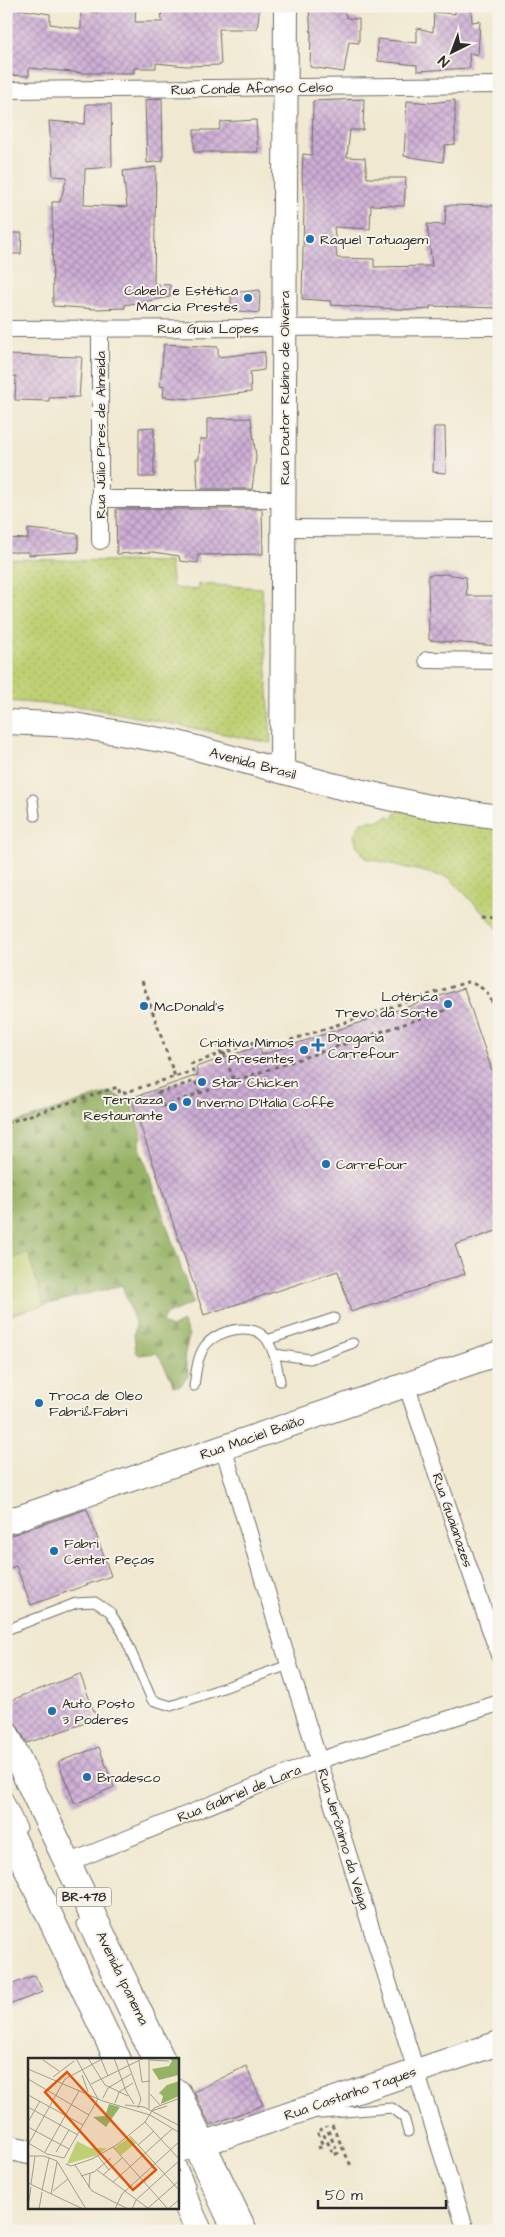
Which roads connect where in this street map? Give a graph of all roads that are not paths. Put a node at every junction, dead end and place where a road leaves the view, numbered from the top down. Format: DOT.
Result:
graph roads {
  1 [pos="286,6"];
  2 [pos="499,85"];
  3 [pos="285,87"];
  4 [pos="6,90"];
  5 [pos="499,327"];
  6 [pos="100,328"];
  7 [pos="284,328"];
  8 [pos="6,329"];
  9 [pos="100,499"];
  10 [pos="283,499"];
  11 [pos="283,528"];
  12 [pos="499,529"];
  13 [pos="100,541"];
  14 [pos="427,660"];
  15 [pos="499,661"];
  16 [pos="6,722"];
  17 [pos="282,770"];
  18 [pos="33,799"];
  19 [pos="35,816"];
  20 [pos="499,817"];
  21 [pos="334,1318"];
  22 [pos="267,1340"];
  23 [pos="353,1343"];
  24 [pos="499,1353"];
  25 [pos="274,1354"];
  26 [pos="280,1381"];
  27 [pos="406,1384"];
  28 [pos="194,1386"];
  29 [pos="223,1447"];
  30 [pos="9,1520"];
  31 [pos="6,1630"];
  32 [pos="499,1655"];
  33 [pos="289,1666"];
  34 [pos="499,1703"];
  35 [pos="6,1734"];
  36 [pos="320,1760"];
  37 [pos="6,1794"];
  38 [pos="17,1831"];
  39 [pos="68,1863"];
  40 [pos="78,1915"];
  41 [pos="499,2043"];
  42 [pos="117,2058"];
  43 [pos="145,2058"];
  44 [pos="161,2058"];
  45 [pos="415,2070"];
  46 [pos="179,2102"];
  47 [pos="273,2120"];
  48 [pos="408,2132"];
  49 [pos="184,2145"];
  50 [pos="6,2147"];
  51 [pos="28,2152"];
  52 [pos="183,2191"];
  53 [pos="199,2231"];
  54 [pos="226,2231"];
  55 [pos="244,2231"];
  56 [pos="466,2231"];
  1 -- 3 [label="main road, Rua Doutor Rubino de Oliveira"];
  2 -- 3 [label="street, Rua Conde Afonso Celso"];
  3 -- 4 [label="street, Rua Conde Afonso Celso"];
  3 -- 7 [label="main road, Rua Doutor Rubino de Oliveira"];
  5 -- 7 [label="street, Rua Guia Lopes"];
  6 -- 7 [label="street, Rua Guia Lopes"];
  6 -- 8 [label="street, Rua Guia Lopes"];
  6 -- 9 [label="street, Rua Júlio Pires de Almeida"];
  7 -- 10 [label="main road, Rua Doutor Rubino de Oliveira"];
  9 -- 10 [label="street"];
  9 -- 13 [label="street, Rua Júlio Pires de Almeida"];
  10 -- 11 [label="main road, Rua Doutor Rubino de Oliveira"];
  11 -- 12 [label="street"];
  11 -- 17 [label="main road, Rua Doutor Rubino de Oliveira"];
  14 -- 15 [label="street"];
  16 -- 17 [label="main road, Avenida Brasil"];
  17 -- 20 [label="main road, Avenida Brasil"];
  18 -- 19 [label="lane"];
  21 -- 22 [label="lane"];
  22 -- 25 [label="lane"];
  22 -- 28 [label="lane"];
  23 -- 25 [label="lane"];
  24 -- 27 [label="main road, Rua Maciel Baião"];
  25 -- 26 [label="lane"];
  27 -- 29 [label="main road, Rua Maciel Baião"];
  27 -- 32 [label="street, Rua Guaianazes"];
  29 -- 30 [label="main road, Rua Maciel Baião"];
  29 -- 33 [label="street, Rua Jerônimo da Veiga"];
  31 -- 33 [label="lane"];
  33 -- 36 [label="street, Rua Jerônimo da Veiga"];
  34 -- 36 [label="street, Rua Gabriel de Lara"];
  35 -- 39 [label="main road, Avenida Ipanema / BR-478"];
  36 -- 39 [label="street, Rua Gabriel de Lara"];
  36 -- 45 [label="street, Rua Jerônimo da Veiga"];
  37 -- 38 [label="lane"];
  38 -- 42 [label="main road, BR-478"];
  39 -- 44 [label="main road, Avenida Ipanema / BR-478"];
  40 -- 43 [label="lane"];
  41 -- 45 [label="main road, Rua Castanho Taques"];
  45 -- 47 [label="main road, Rua Castanho Taques"];
  45 -- 56 [label="street, Rua Jerônimo da Veiga"];
  46 -- 49 [label="main road"];
  47 -- 48 [label="lane"];
  47 -- 49 [label="main road, Rua Castanho Taques"];
  49 -- 52 [label="lane"];
  49 -- 54 [label="lane"];
  49 -- 55 [label="main road"];
  50 -- 51 [label="main road"];
  52 -- 53 [label="main road"];
}
